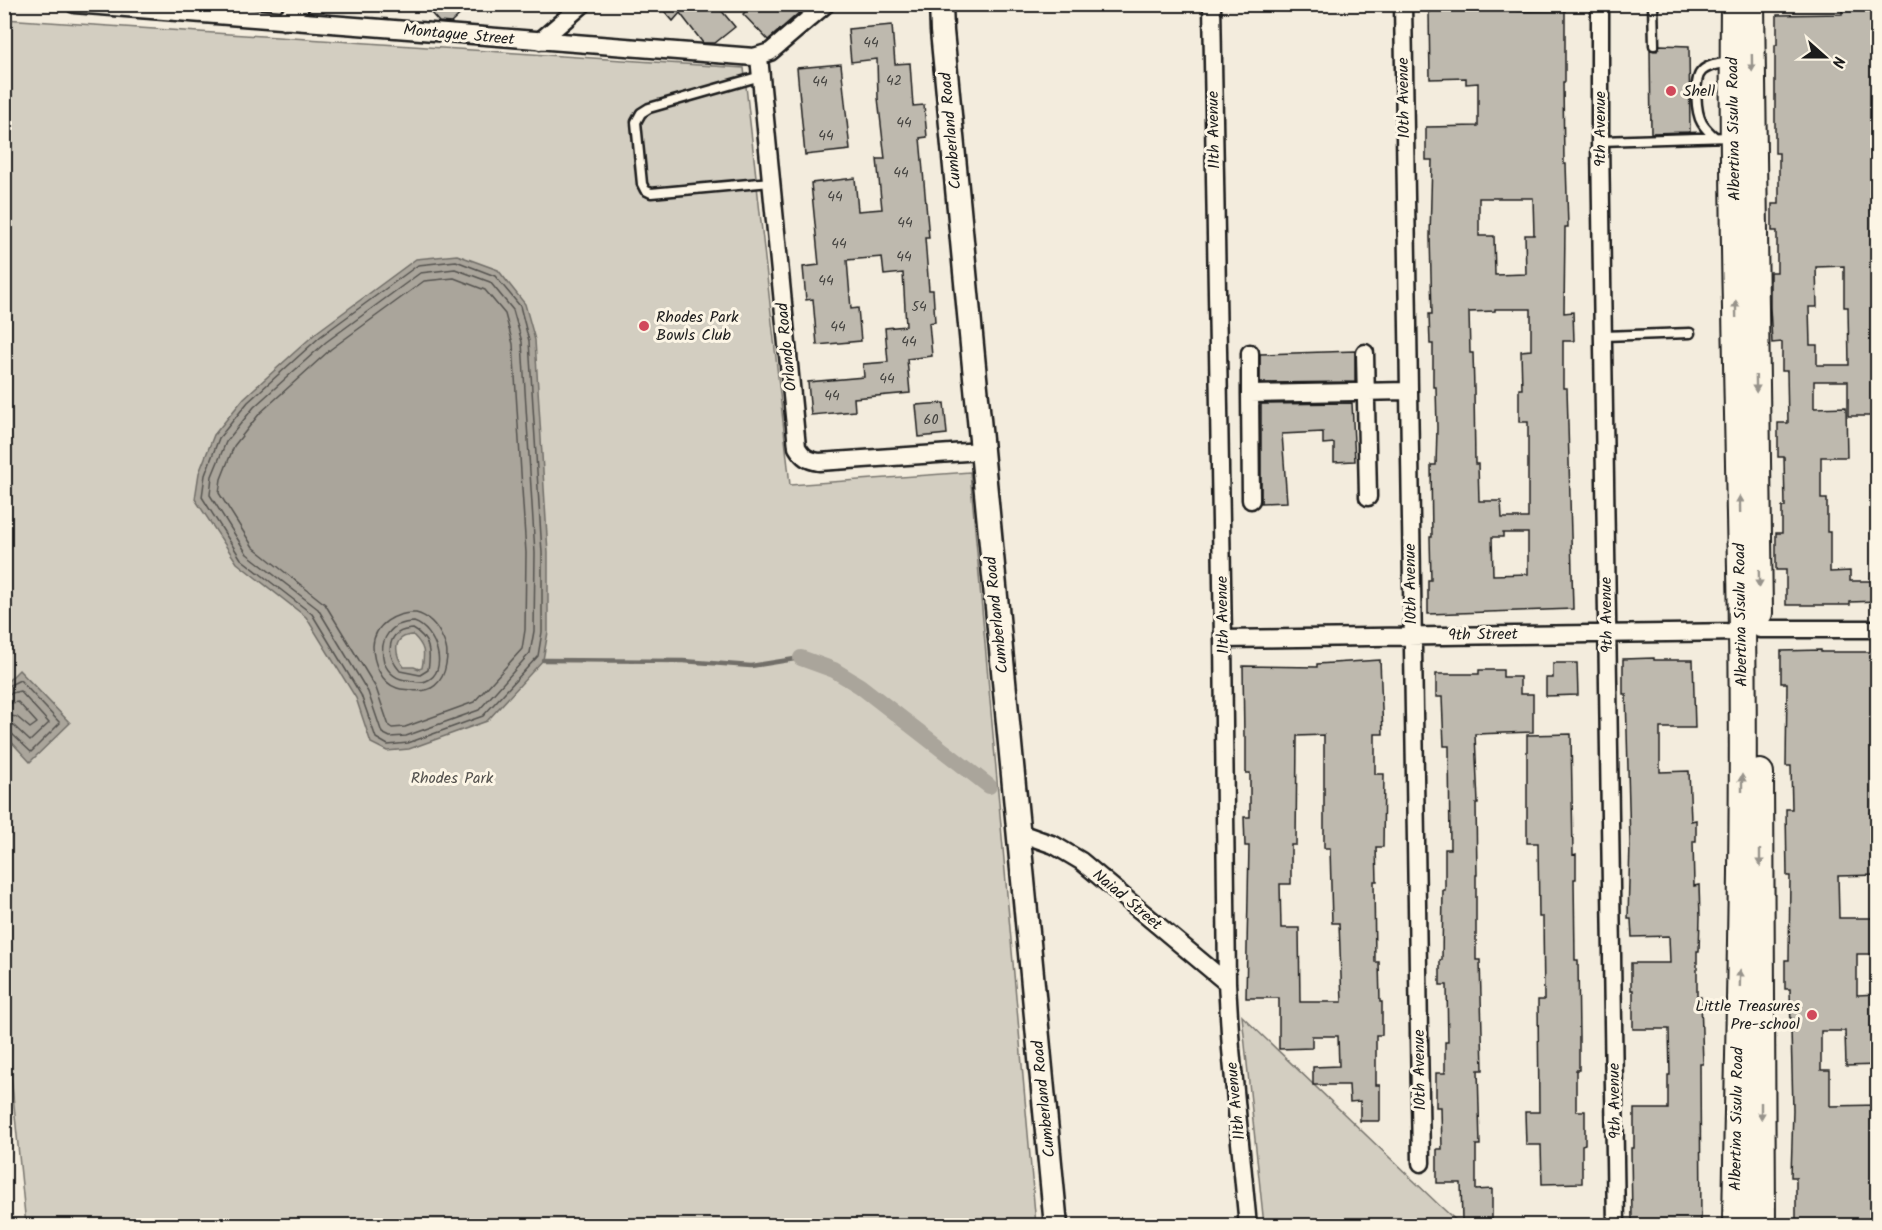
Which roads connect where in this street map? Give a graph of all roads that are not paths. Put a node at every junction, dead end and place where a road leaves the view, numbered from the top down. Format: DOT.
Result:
graph roads {
  1 [pos="74,4"];
  2 [pos="302,4"];
  3 [pos="583,4"];
  4 [pos="826,4"];
  5 [pos="941,4"];
  6 [pos="1212,4"];
  7 [pos="1403,4"];
  8 [pos="1600,4"];
  9 [pos="1653,4"];
  10 [pos="1734,4"];
  11 [pos="1751,4"];
  12 [pos="283,21"];
  13 [pos="540,41"];
  14 [pos="1654,45"];
  15 [pos="759,57"];
  16 [pos="1733,62"];
  17 [pos="761,76"];
  18 [pos="1724,137"];
  19 [pos="1600,141"];
  20 [pos="771,182"];
  21 [pos="1690,333"];
  22 [pos="1604,336"];
  23 [pos="1365,352"];
  24 [pos="1250,353"];
  25 [pos="1408,391"];
  26 [pos="1366,392"];
  27 [pos="1250,394"];
  28 [pos="981,451"];
  29 [pos="1368,497"];
  30 [pos="1251,500"];
  31 [pos="1878,629"];
  32 [pos="1751,630"];
  33 [pos="1607,632"];
  34 [pos="1412,637"];
  35 [pos="1223,639"];
  36 [pos="1017,832"];
  37 [pos="1227,983"];
  38 [pos="1421,1163"];
  39 [pos="1056,1226"];
  40 [pos="1248,1226"];
  41 [pos="1616,1226"];
  42 [pos="1736,1226"];
  43 [pos="1762,1226"];
  1 -- 12 [label="street, Montague Street"];
  2 -- 12 [label="street"];
  3 -- 13 [label="street"];
  4 -- 15 [label="street"];
  5 -- 28 [label="street, Cumberland Road"];
  6 -- 35 [label="street, 11th Avenue"];
  7 -- 25 [label="street, 10th Avenue"];
  8 -- 19 [label="street, 9th Avenue"];
  9 -- 14 [label="lane"];
  10 -- 16 [label="main road, Albertina Sisulu Road"];
  11 -- 32 [label="main road, Albertina Sisulu Road, one-way"];
  12 -- 13 [label="street, Montague Street"];
  13 -- 15 [label="street, Montague Street"];
  15 -- 17 [label="street, Orlando Road"];
  16 -- 18 [label="main road, Albertina Sisulu Road"];
  16 -- 18 [label="lane"];
  17 -- 20 [label="street, Orlando Road"];
  17 -- 20 [label="lane"];
  18 -- 19 [label="lane"];
  32 -- 18 [label="main road, Albertina Sisulu Road, one-way"];
  19 -- 22 [label="street, 9th Avenue"];
  20 -- 28 [label="street, Orlando Road"];
  21 -- 22 [label="lane"];
  22 -- 33 [label="street, 9th Avenue"];
  23 -- 26 [label="street"];
  24 -- 27 [label="street"];
  25 -- 26 [label="street"];
  25 -- 34 [label="street, 10th Avenue"];
  26 -- 27 [label="street"];
  26 -- 29 [label="street"];
  27 -- 30 [label="street"];
  28 -- 36 [label="street, Cumberland Road"];
  31 -- 32 [label="street, 9th Street"];
  32 -- 33 [label="street, 9th Street"];
  42 -- 32 [label="main road, Albertina Sisulu Road, one-way"];
  32 -- 43 [label="main road, Albertina Sisulu Road, one-way"];
  33 -- 34 [label="street, 9th Street"];
  33 -- 41 [label="street, 9th Avenue"];
  34 -- 35 [label="street, 9th Street"];
  34 -- 38 [label="street, 10th Avenue"];
  35 -- 37 [label="street, 11th Avenue"];
  36 -- 37 [label="street, Naiad Street"];
  36 -- 39 [label="street, Cumberland Road"];
  37 -- 40 [label="street, 11th Avenue"];
}
